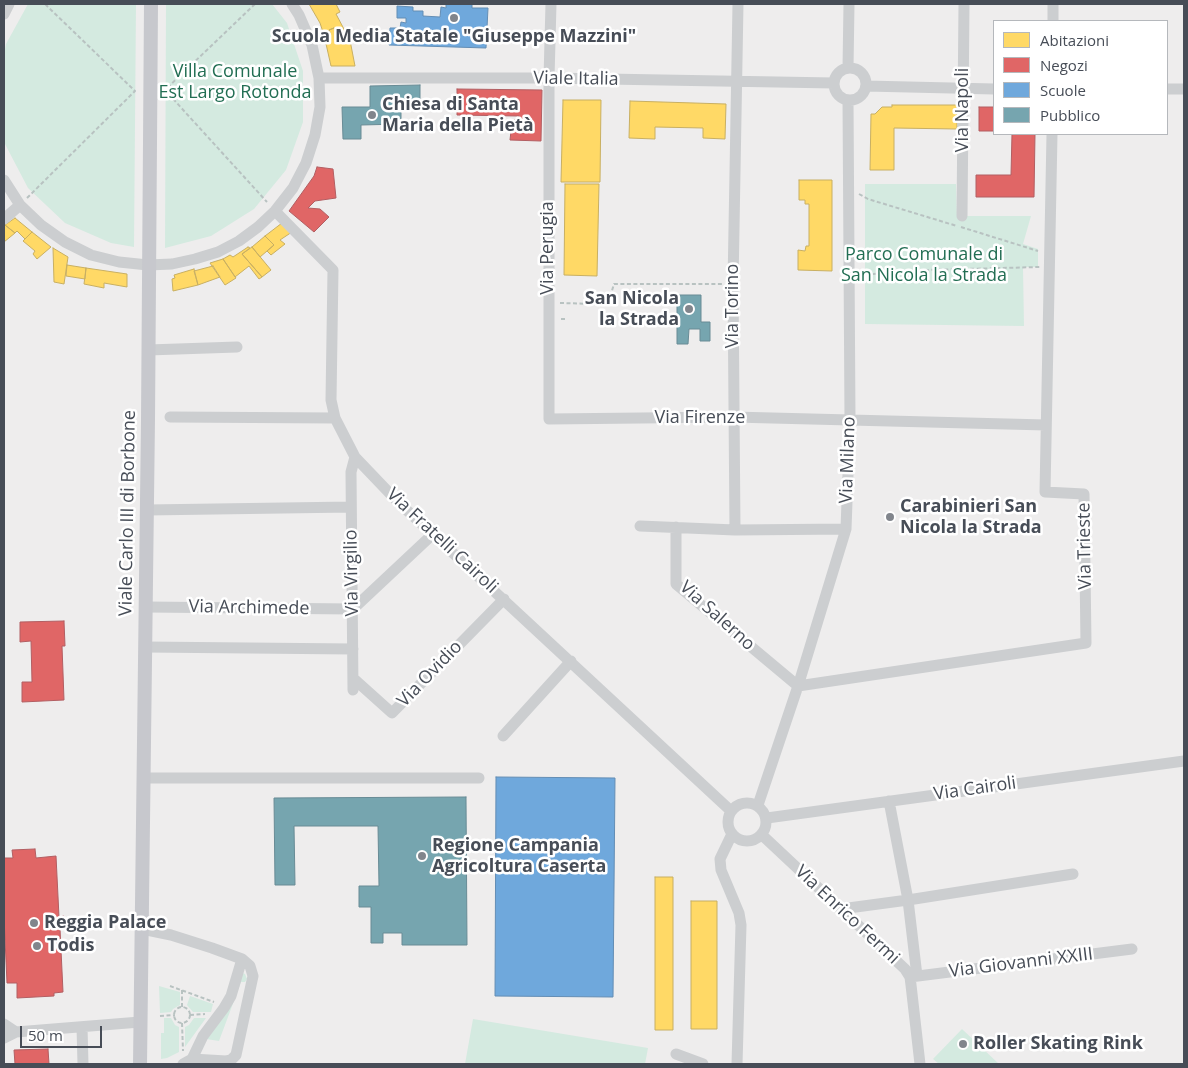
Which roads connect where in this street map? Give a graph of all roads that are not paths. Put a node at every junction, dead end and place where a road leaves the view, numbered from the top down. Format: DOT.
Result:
graph roads {
  1 [pos="9,4"];
  2 [pos="151,4"];
  3 [pos="292,4"];
  4 [pos="551,4"];
  5 [pos="738,4"];
  6 [pos="849,4"];
  7 [pos="964,4"];
  8 [pos="1053,4"];
  9 [pos="4,14"];
  10 [pos="1053,20"];
  11 [pos="848,68"];
  12 [pos="319,78"];
  13 [pos="549,78"];
  14 [pos="736,82"];
  15 [pos="834,83"];
  16 [pos="866,86"];
  17 [pos="963,89"];
  18 [pos="993,89"];
  19 [pos="1168,89"];
  20 [pos="1184,89"];
  21 [pos="848,100"];
  22 [pos="1052,135"];
  23 [pos="4,180"];
  24 [pos="20,205"];
  25 [pos="275,211"];
  26 [pos="962,216"];
  27 [pos="4,219"];
  28 [pos="148,265"];
  29 [pos="237,347"];
  30 [pos="148,350"];
  31 [pos="170,417"];
  32 [pos="733,417"];
  33 [pos="335,418"];
  34 [pos="549,419"];
  35 [pos="850,420"];
  36 [pos="1046,425"];
  37 [pos="355,457"];
  38 [pos="351,506"];
  39 [pos="147,510"];
  40 [pos="640,526"];
  41 [pos="676,527"];
  42 [pos="846,529"];
  43 [pos="735,530"];
  44 [pos="433,534"];
  45 [pos="504,599"];
  46 [pos="146,607"];
  47 [pos="353,609"];
  48 [pos="145,647"];
  49 [pos="353,649"];
  50 [pos="571,661"];
  51 [pos="353,678"];
  52 [pos="798,686"];
  53 [pos="353,690"];
  54 [pos="503,736"];
  55 [pos="1184,761"];
  56 [pos="144,778"];
  57 [pos="479,778"];
  58 [pos="889,801"];
  59 [pos="758,805"];
  60 [pos="731,811"];
  61 [pos="767,818"];
  62 [pos="732,834"];
  63 [pos="762,835"];
  64 [pos="1073,874"];
  65 [pos="908,900"];
  66 [pos="841,909"];
  67 [pos="142,929"];
  68 [pos="1132,949"];
  69 [pos="242,959"];
  70 [pos="914,977"];
  71 [pos="140,1022"];
  72 [pos="4,1024"];
  73 [pos="82,1027"];
  74 [pos="16,1032"];
  75 [pos="4,1038"];
  76 [pos="676,1054"];
  77 [pos="186,1060"];
  78 [pos="83,1064"];
  79 [pos="140,1064"];
  80 [pos="703,1064"];
  81 [pos="737,1064"];
  82 [pos="920,1064"];
  1 -- 9 [label="street"];
  2 -- 28 [label="main road, Viale Carlo III di Borbone"];
  3 -- 12 [label="street"];
  4 -- 13 [label="street, Via Perugia"];
  5 -- 14 [label="street, Via Torino"];
  6 -- 11 [label="street"];
  7 -- 17 [label="street, Via Napoli"];
  8 -- 10 [label="street"];
  11 -- 15 [label="street"];
  11 -- 16 [label="street"];
  12 -- 13 [label="street, Viale Italia"];
  12 -- 25 [label="street"];
  13 -- 14 [label="street, Viale Italia"];
  13 -- 34 [label="street, Via Perugia"];
  14 -- 15 [label="street, Viale Italia"];
  14 -- 32 [label="street, Via Torino"];
  15 -- 21 [label="street"];
  16 -- 17 [label="street"];
  16 -- 21 [label="street"];
  17 -- 18 [label="street"];
  17 -- 26 [label="street, Via Napoli"];
  19 -- 20 [label="street"];
  21 -- 35 [label="street, Via Milano"];
  22 -- 36 [label="street, Via Trieste"];
  23 -- 24 [label="street"];
  24 -- 27 [label="street"];
  24 -- 28 [label="street"];
  25 -- 28 [label="street"];
  25 -- 33 [label="street, Via Fratelli Cairoli"];
  28 -- 30 [label="main road, Viale Carlo III di Borbone"];
  29 -- 30 [label="street"];
  30 -- 39 [label="main road, Viale Carlo III di Borbone"];
  31 -- 33 [label="street"];
  32 -- 34 [label="street, Via Firenze"];
  32 -- 35 [label="street, Via Firenze"];
  32 -- 43 [label="street, Via Torino"];
  33 -- 37 [label="street, Via Fratelli Cairoli"];
  35 -- 36 [label="street, Via Firenze"];
  35 -- 42 [label="street, Via Milano"];
  36 -- 52 [label="street, Via Trieste"];
  37 -- 38 [label="street, Via Virgilio"];
  37 -- 44 [label="street, Via Fratelli Cairoli"];
  38 -- 39 [label="street"];
  38 -- 47 [label="street, Via Virgilio"];
  39 -- 46 [label="main road, Viale Carlo III di Borbone"];
  40 -- 41 [label="street"];
  41 -- 43 [label="street"];
  41 -- 52 [label="street, Via Salerno"];
  42 -- 43 [label="street"];
  42 -- 52 [label="street, Via Milano"];
  44 -- 45 [label="street, Via Fratelli Cairoli"];
  44 -- 47 [label="street"];
  45 -- 50 [label="street, Via Fratelli Cairoli"];
  45 -- 51 [label="street, Via Ovidio"];
  46 -- 47 [label="street, Via Archimede"];
  46 -- 48 [label="main road, Viale Carlo III di Borbone"];
  47 -- 49 [label="street, Via Virgilio"];
  48 -- 49 [label="street"];
  48 -- 56 [label="main road, Viale Carlo III di Borbone"];
  49 -- 51 [label="street, Via Virgilio"];
  50 -- 54 [label="street"];
  50 -- 60 [label="street, Via Fratelli Cairoli"];
  51 -- 53 [label="street, Via Virgilio"];
  52 -- 59 [label="street, Via Milano"];
  55 -- 58 [label="street, Via Cairoli"];
  56 -- 57 [label="street"];
  56 -- 67 [label="main road, Viale Carlo III di Borbone"];
  58 -- 61 [label="street, Via Cairoli"];
  58 -- 65 [label="street"];
  59 -- 60 [label="street"];
  59 -- 61 [label="street"];
  60 -- 62 [label="street"];
  61 -- 63 [label="street"];
  62 -- 63 [label="street"];
  62 -- 81 [label="street"];
  63 -- 66 [label="street, Via Enrico Fermi"];
  64 -- 65 [label="street"];
  65 -- 66 [label="street"];
  65 -- 70 [label="street"];
  66 -- 70 [label="street, Via Enrico Fermi"];
  67 -- 69 [label="street"];
  67 -- 71 [label="main road, Viale Carlo III di Borbone"];
  68 -- 70 [label="street, Via Giovanni XXIII"];
  69 -- 77 [label="street"];
  69 -- 77 [label="street"];
  70 -- 82 [label="street, Via Enrico Fermi"];
  71 -- 73 [label="street"];
  71 -- 79 [label="main road, Viale Carlo III di Borbone"];
  72 -- 74 [label="street"];
  73 -- 74 [label="street"];
  73 -- 78 [label="street"];
  74 -- 75 [label="street"];
  76 -- 80 [label="street"];
}
